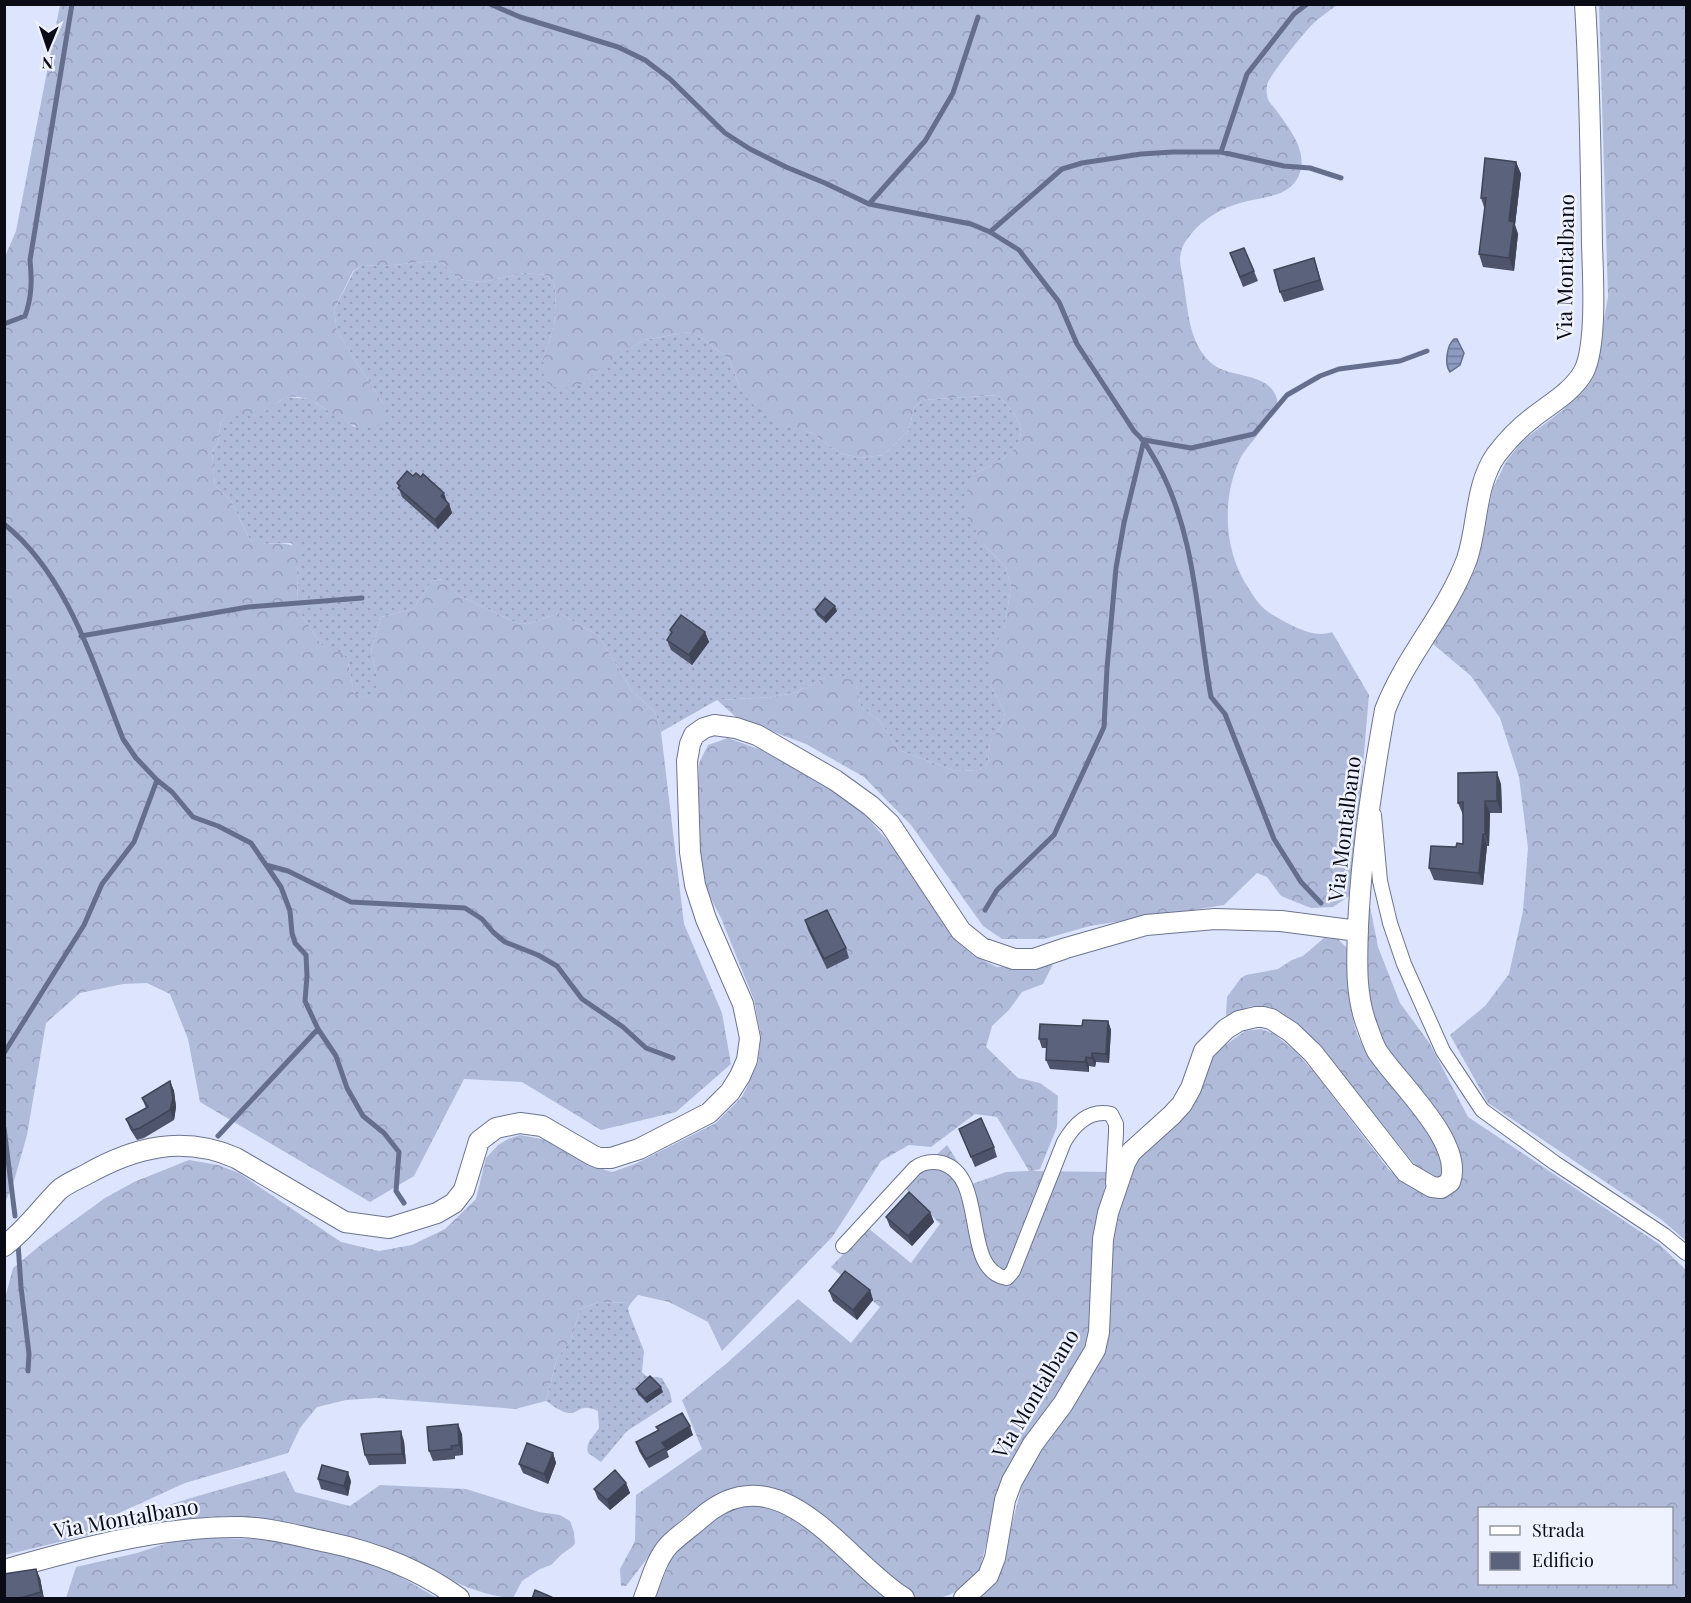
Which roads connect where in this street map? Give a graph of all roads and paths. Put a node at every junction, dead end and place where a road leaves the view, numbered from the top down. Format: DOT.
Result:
graph roads {
  1 [pos="1585,4"];
  2 [pos="1372,795"];
  3 [pos="1358,931"];
  4 [pos="1112,1201"];
  5 [pos="4,1246"];
  6 [pos="843,1246"];
  7 [pos="1686,1253"];
  8 [pos="4,1570"];
  9 [pos="459,1599"];
  10 [pos="644,1599"];
  11 [pos="904,1599"];
  12 [pos="964,1599"];
  1 -- 2 [label="street, Via Montalbano"];
  2 -- 3 [label="street, Via Montalbano"];
  2 -- 7 [label="street"];
  3 -- 4 [label="street, Via Montalbano"];
  3 -- 5 [label="street"];
  4 -- 6 [label="street, Via Montalbano"];
  4 -- 12 [label="street, Via Montalbano"];
  8 -- 9 [label="street, Via Montalbano"];
  10 -- 11 [label="street"];
}
